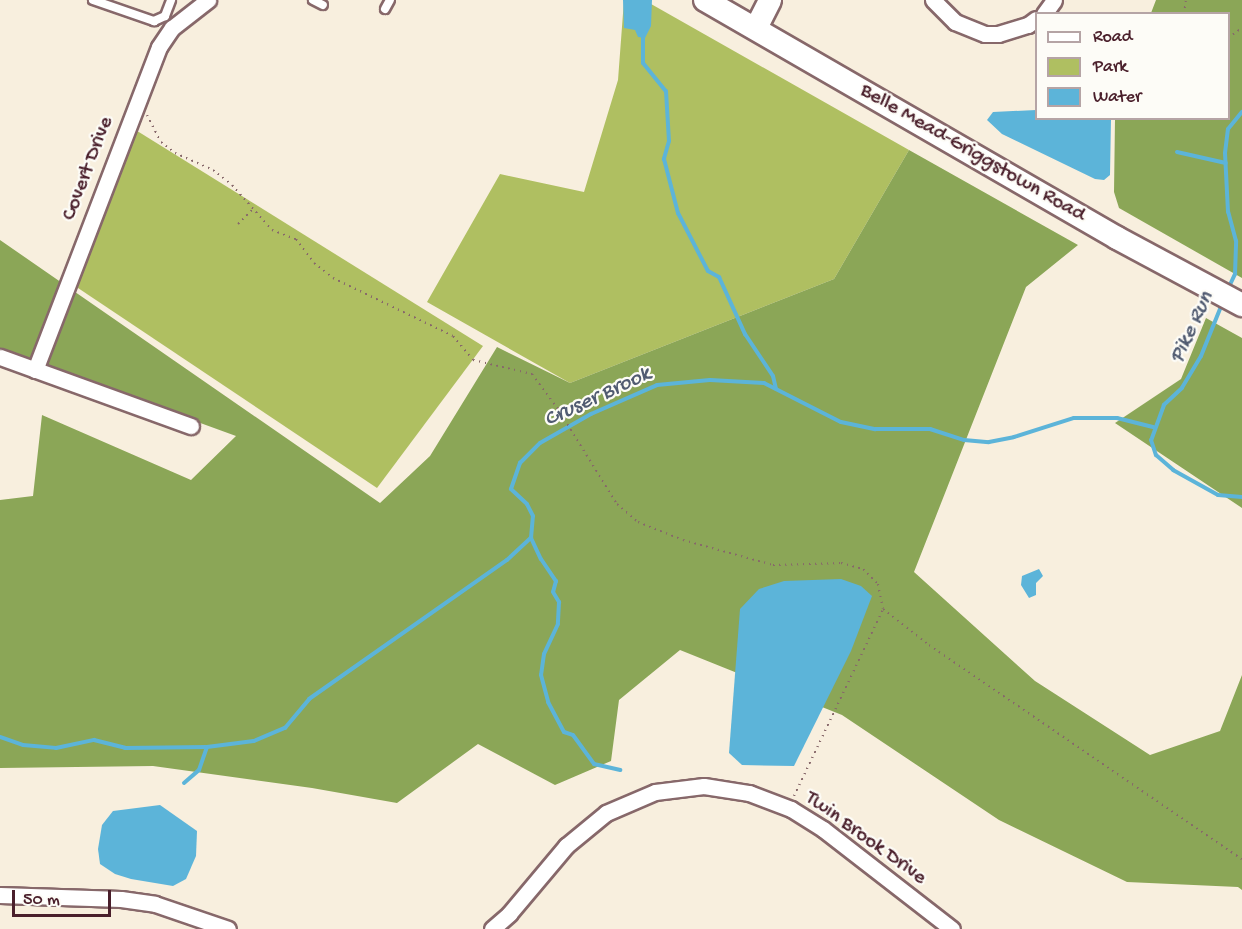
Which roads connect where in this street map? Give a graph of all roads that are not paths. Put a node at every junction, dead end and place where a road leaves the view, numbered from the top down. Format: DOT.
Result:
graph roads {
  1 [pos="93,0"];
  2 [pos="171,0"];
  3 [pos="208,0"];
  4 [pos="314,0"];
  5 [pos="390,0"];
  6 [pos="705,0"];
  7 [pos="770,0"];
  8 [pos="933,0"];
  9 [pos="323,5"];
  10 [pos="385,9"];
  11 [pos="1035,20"];
  12 [pos="169,22"];
  13 [pos="756,28"];
  14 [pos="1239,303"];
  15 [pos="0,357"];
  16 [pos="35,370"];
  17 [pos="191,426"];
  18 [pos="0,894"];
  19 [pos="228,929"];
  20 [pos="492,929"];
  21 [pos="952,929"];
  1 -- 12 [label="lane"];
  2 -- 12 [label="lane"];
  3 -- 12 [label="street, Covert Drive"];
  4 -- 9 [label="lane"];
  5 -- 10 [label="lane"];
  6 -- 13 [label="street, Belle Mead-Griggstown Road"];
  7 -- 13 [label="street"];
  8 -- 11 [label="street"];
  12 -- 16 [label="street, Covert Drive"];
  13 -- 14 [label="street, Belle Mead-Griggstown Road"];
  15 -- 16 [label="street"];
  16 -- 17 [label="street"];
  18 -- 19 [label="street"];
  20 -- 21 [label="street, Twin Brook Drive"];
}
